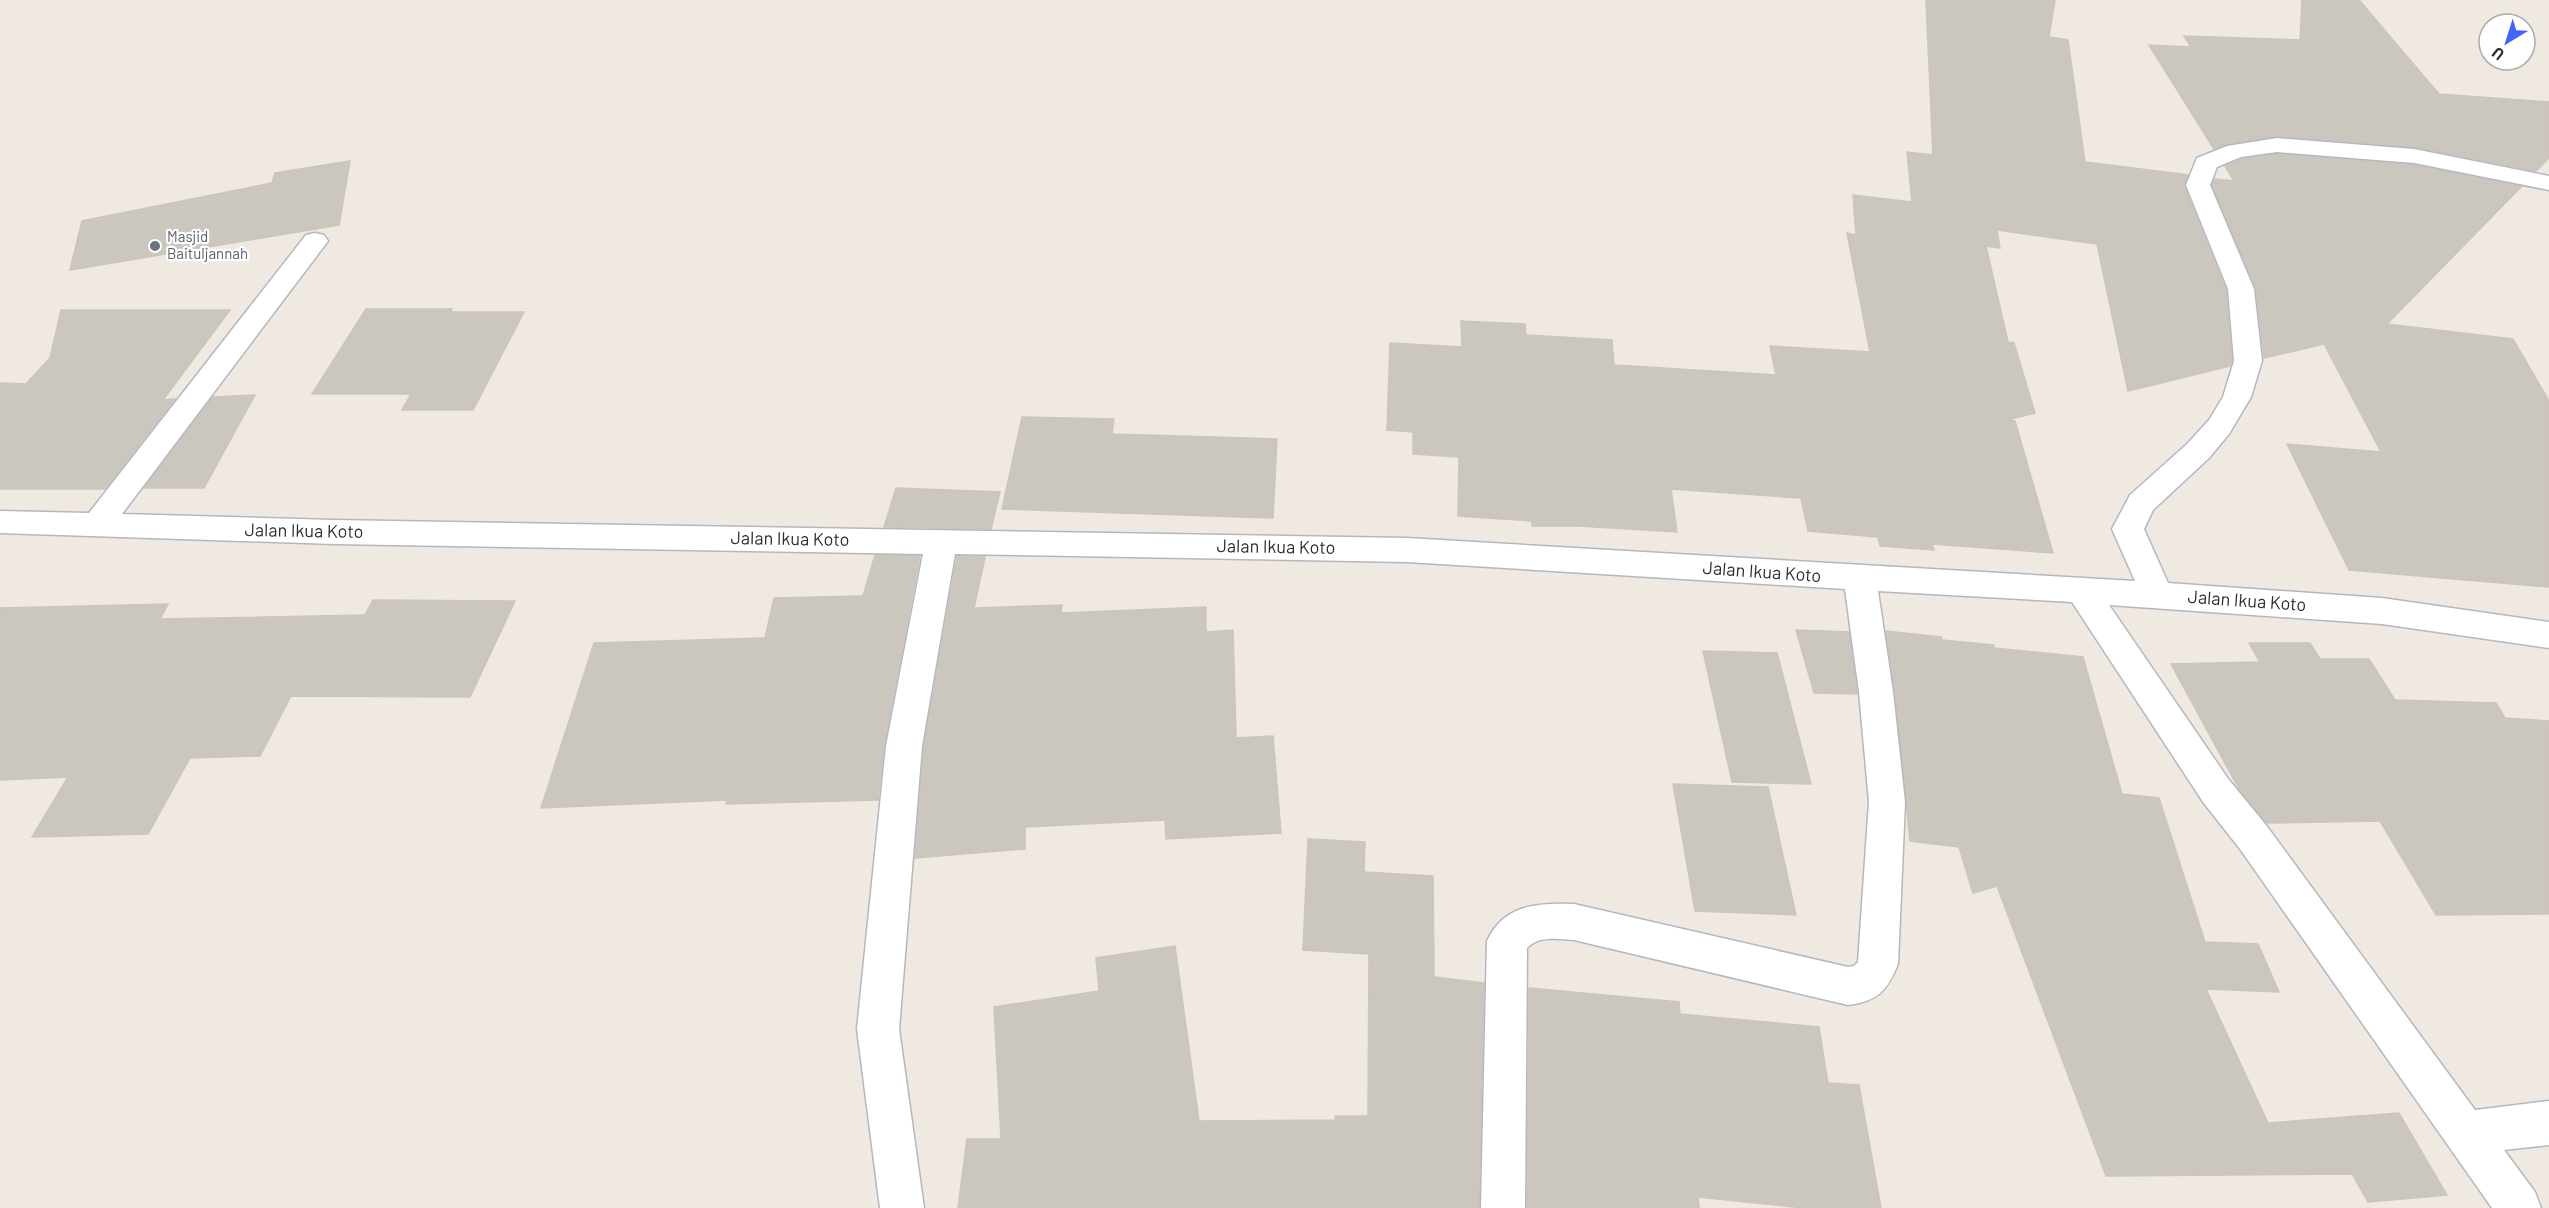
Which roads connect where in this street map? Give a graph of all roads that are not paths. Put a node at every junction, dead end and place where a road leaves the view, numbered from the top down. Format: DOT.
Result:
graph roads {
  1 [pos="2549,183"];
  2 [pos="315,241"];
  3 [pos="0,522"];
  4 [pos="96,526"];
  5 [pos="940,541"];
  6 [pos="1860,578"];
  7 [pos="2082,591"];
  8 [pos="2157,594"];
  9 [pos="2549,635"];
  10 [pos="2549,1122"];
  11 [pos="2465,1134"];
  12 [pos="902,1208"];
  13 [pos="1503,1208"];
  14 [pos="2519,1208"];
  1 -- 8 [label="street"];
  2 -- 4 [label="street"];
  3 -- 4 [label="street, Jalan Ikua Koto"];
  4 -- 5 [label="street, Jalan Ikua Koto"];
  5 -- 6 [label="street, Jalan Ikua Koto"];
  5 -- 12 [label="street"];
  6 -- 7 [label="street, Jalan Ikua Koto"];
  6 -- 13 [label="street"];
  7 -- 8 [label="street, Jalan Ikua Koto"];
  7 -- 11 [label="street"];
  8 -- 9 [label="street, Jalan Ikua Koto"];
  10 -- 11 [label="street"];
  11 -- 14 [label="street"];
}
